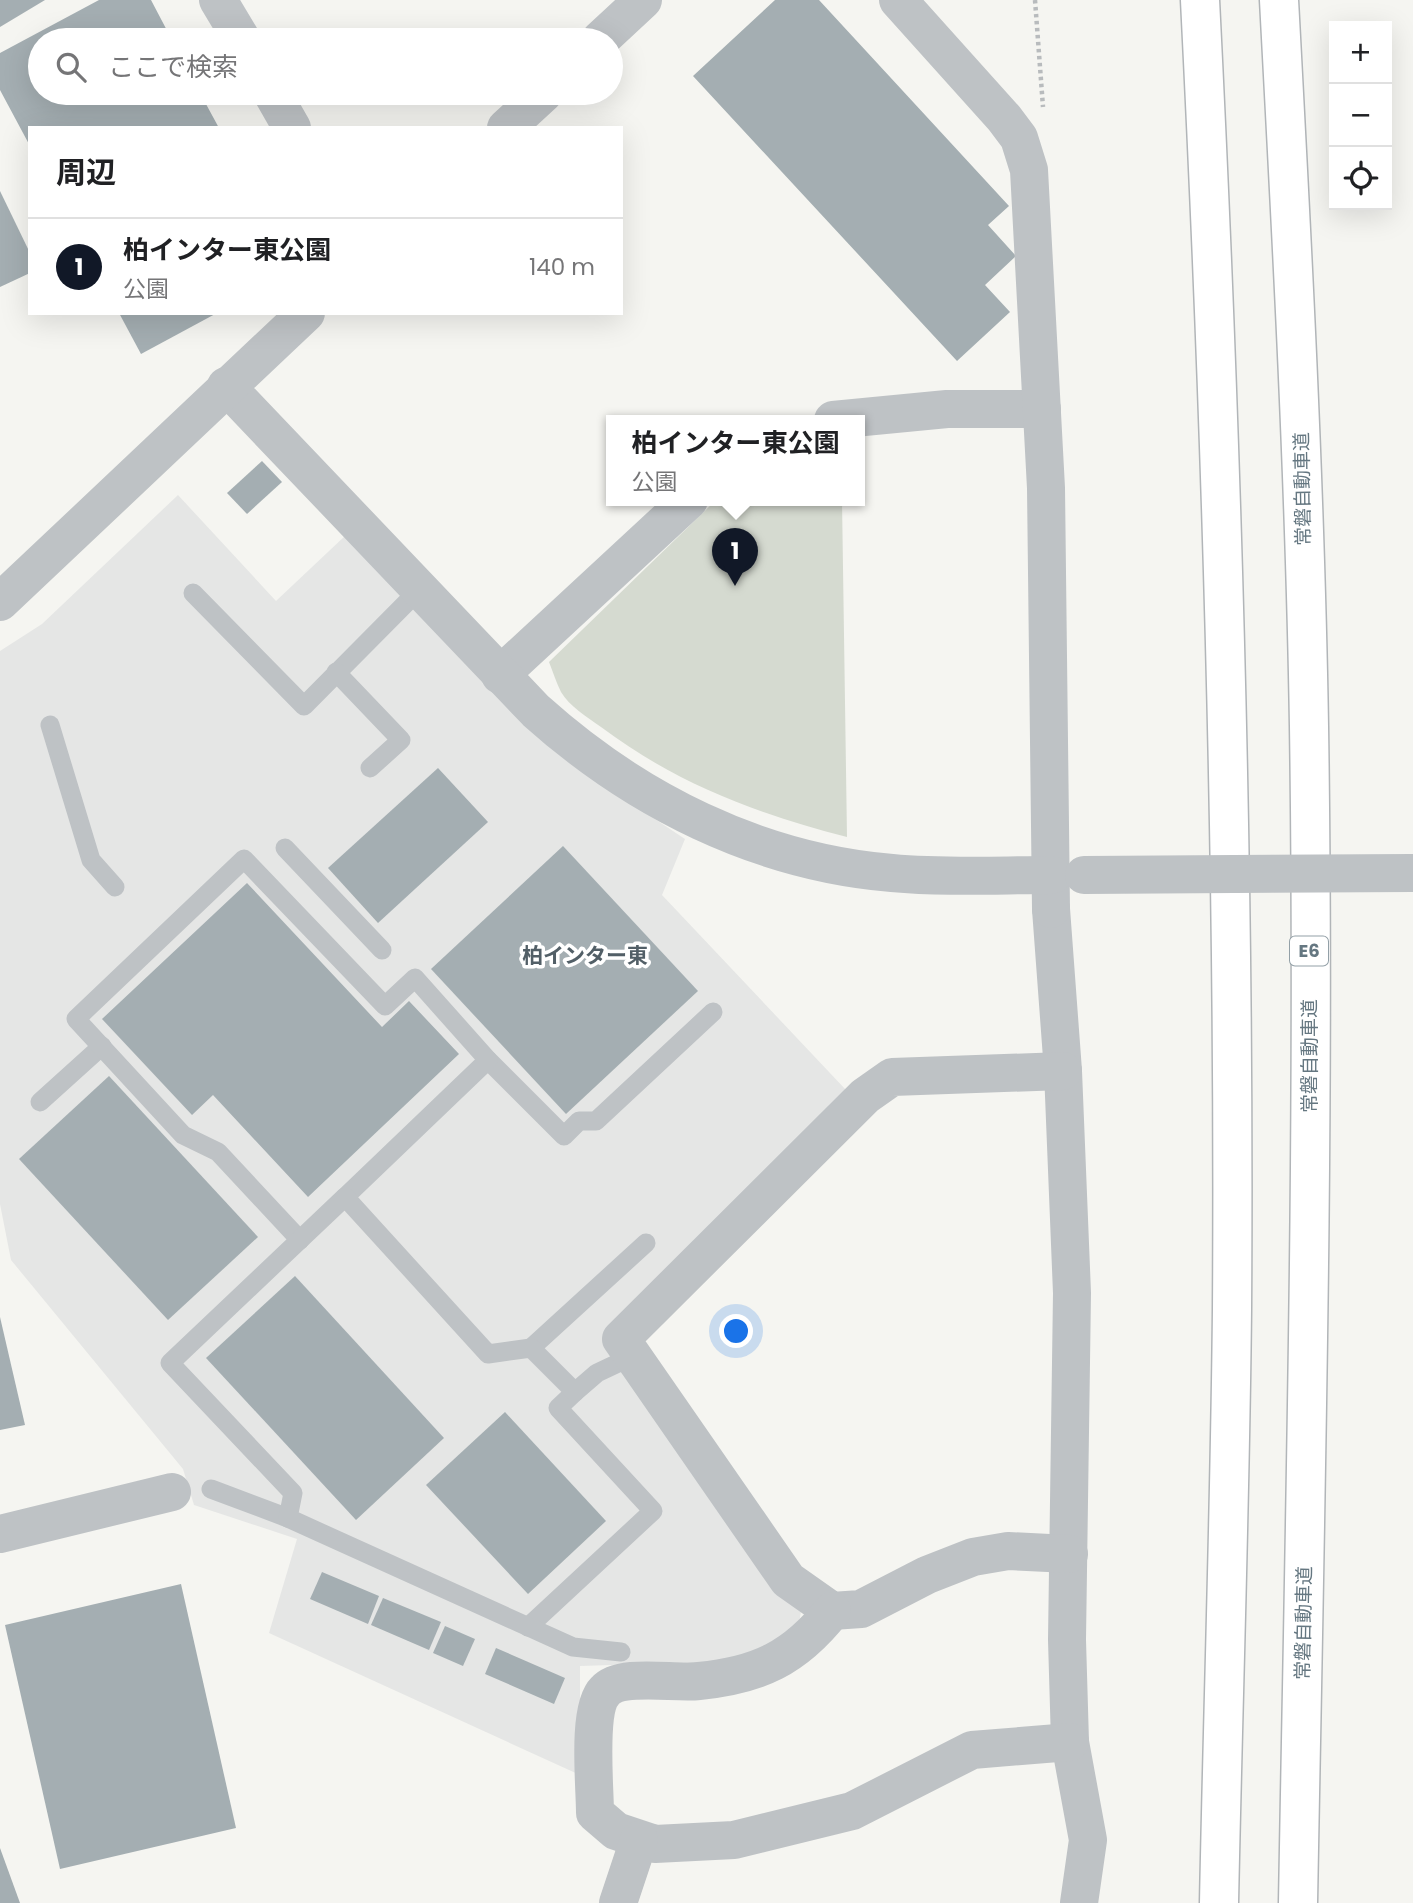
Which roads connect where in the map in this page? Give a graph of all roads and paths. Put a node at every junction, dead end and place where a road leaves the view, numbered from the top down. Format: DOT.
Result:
graph roads {
  1 [pos="218,0"];
  2 [pos="642,0"];
  3 [pos="898,0"];
  4 [pos="1035,0"];
  5 [pos="1200,0"];
  6 [pos="1279,0"];
  7 [pos="235,28"];
  8 [pos="613,28"];
  9 [pos="279,105"];
  10 [pos="531,105"];
  11 [pos="1044,119"];
  12 [pos="291,126"];
  13 [pos="508,126"];
  14 [pos="304,315"];
  15 [pos="226,386"];
  16 [pos="1042,409"];
  17 [pos="865,417"];
  18 [pos="683,506"];
  19 [pos="419,590"];
  20 [pos="193,593"];
  21 [pos="0,602"];
  22 [pos="336,672"];
  23 [pos="500,675"];
  24 [pos="50,725"];
  25 [pos="370,768"];
  26 [pos="285,848"];
  27 [pos="1412,873"];
  28 [pos="1062,886"];
  29 [pos="115,887"];
  30 [pos="382,950"];
  31 [pos="713,1012"];
  32 [pos="102,1046"];
  33 [pos="488,1060"];
  34 [pos="1063,1071"];
  35 [pos="40,1101"];
  36 [pos="345,1197"];
  37 [pos="300,1240"];
  38 [pos="646,1243"];
  39 [pos="531,1348"];
  40 [pos="633,1356"];
  41 [pos="575,1392"];
  42 [pos="211,1489"];
  43 [pos="172,1492"];
  44 [pos="288,1518"];
  45 [pos="0,1534"];
  46 [pos="1069,1554"];
  47 [pos="832,1611"];
  48 [pos="528,1627"];
  49 [pos="621,1652"];
  50 [pos="1070,1742"];
  51 [pos="639,1840"];
  52 [pos="618,1903"];
  53 [pos="1079,1903"];
  54 [pos="1219,1903"];
  55 [pos="1298,1903"];
  1 -- 7 [label="street"];
  2 -- 8 [label="street"];
  3 -- 16 [label="street"];
  4 -- 11 [label="path"];
  5 -- 54 [label="highway"];
  6 -- 55 [label="highway, 常磐自動車道 / E6"];
  9 -- 12 [label="street"];
  10 -- 13 [label="street"];
  14 -- 15 [label="street"];
  15 -- 19 [label="street"];
  15 -- 21 [label="street"];
  16 -- 17 [label="street"];
  16 -- 28 [label="street"];
  18 -- 23 [label="street"];
  19 -- 22 [label="lane"];
  19 -- 23 [label="street"];
  20 -- 22 [label="lane"];
  22 -- 25 [label="lane"];
  23 -- 28 [label="street"];
  24 -- 29 [label="lane"];
  26 -- 30 [label="lane"];
  27 -- 28 [label="street, bridge"];
  28 -- 34 [label="street"];
  31 -- 33 [label="lane"];
  32 -- 33 [label="lane"];
  32 -- 35 [label="lane"];
  32 -- 37 [label="lane"];
  33 -- 36 [label="lane"];
  34 -- 40 [label="street"];
  34 -- 46 [label="street"];
  36 -- 37 [label="lane"];
  36 -- 39 [label="lane"];
  37 -- 44 [label="lane"];
  38 -- 39 [label="lane"];
  39 -- 41 [label="lane"];
  40 -- 41 [label="lane"];
  40 -- 47 [label="street"];
  41 -- 48 [label="lane"];
  42 -- 44 [label="lane"];
  43 -- 45 [label="street"];
  44 -- 48 [label="lane"];
  46 -- 47 [label="street"];
  46 -- 50 [label="street"];
  47 -- 51 [label="street"];
  48 -- 49 [label="lane"];
  50 -- 51 [label="street"];
  50 -- 53 [label="street"];
  51 -- 52 [label="street"];
}
